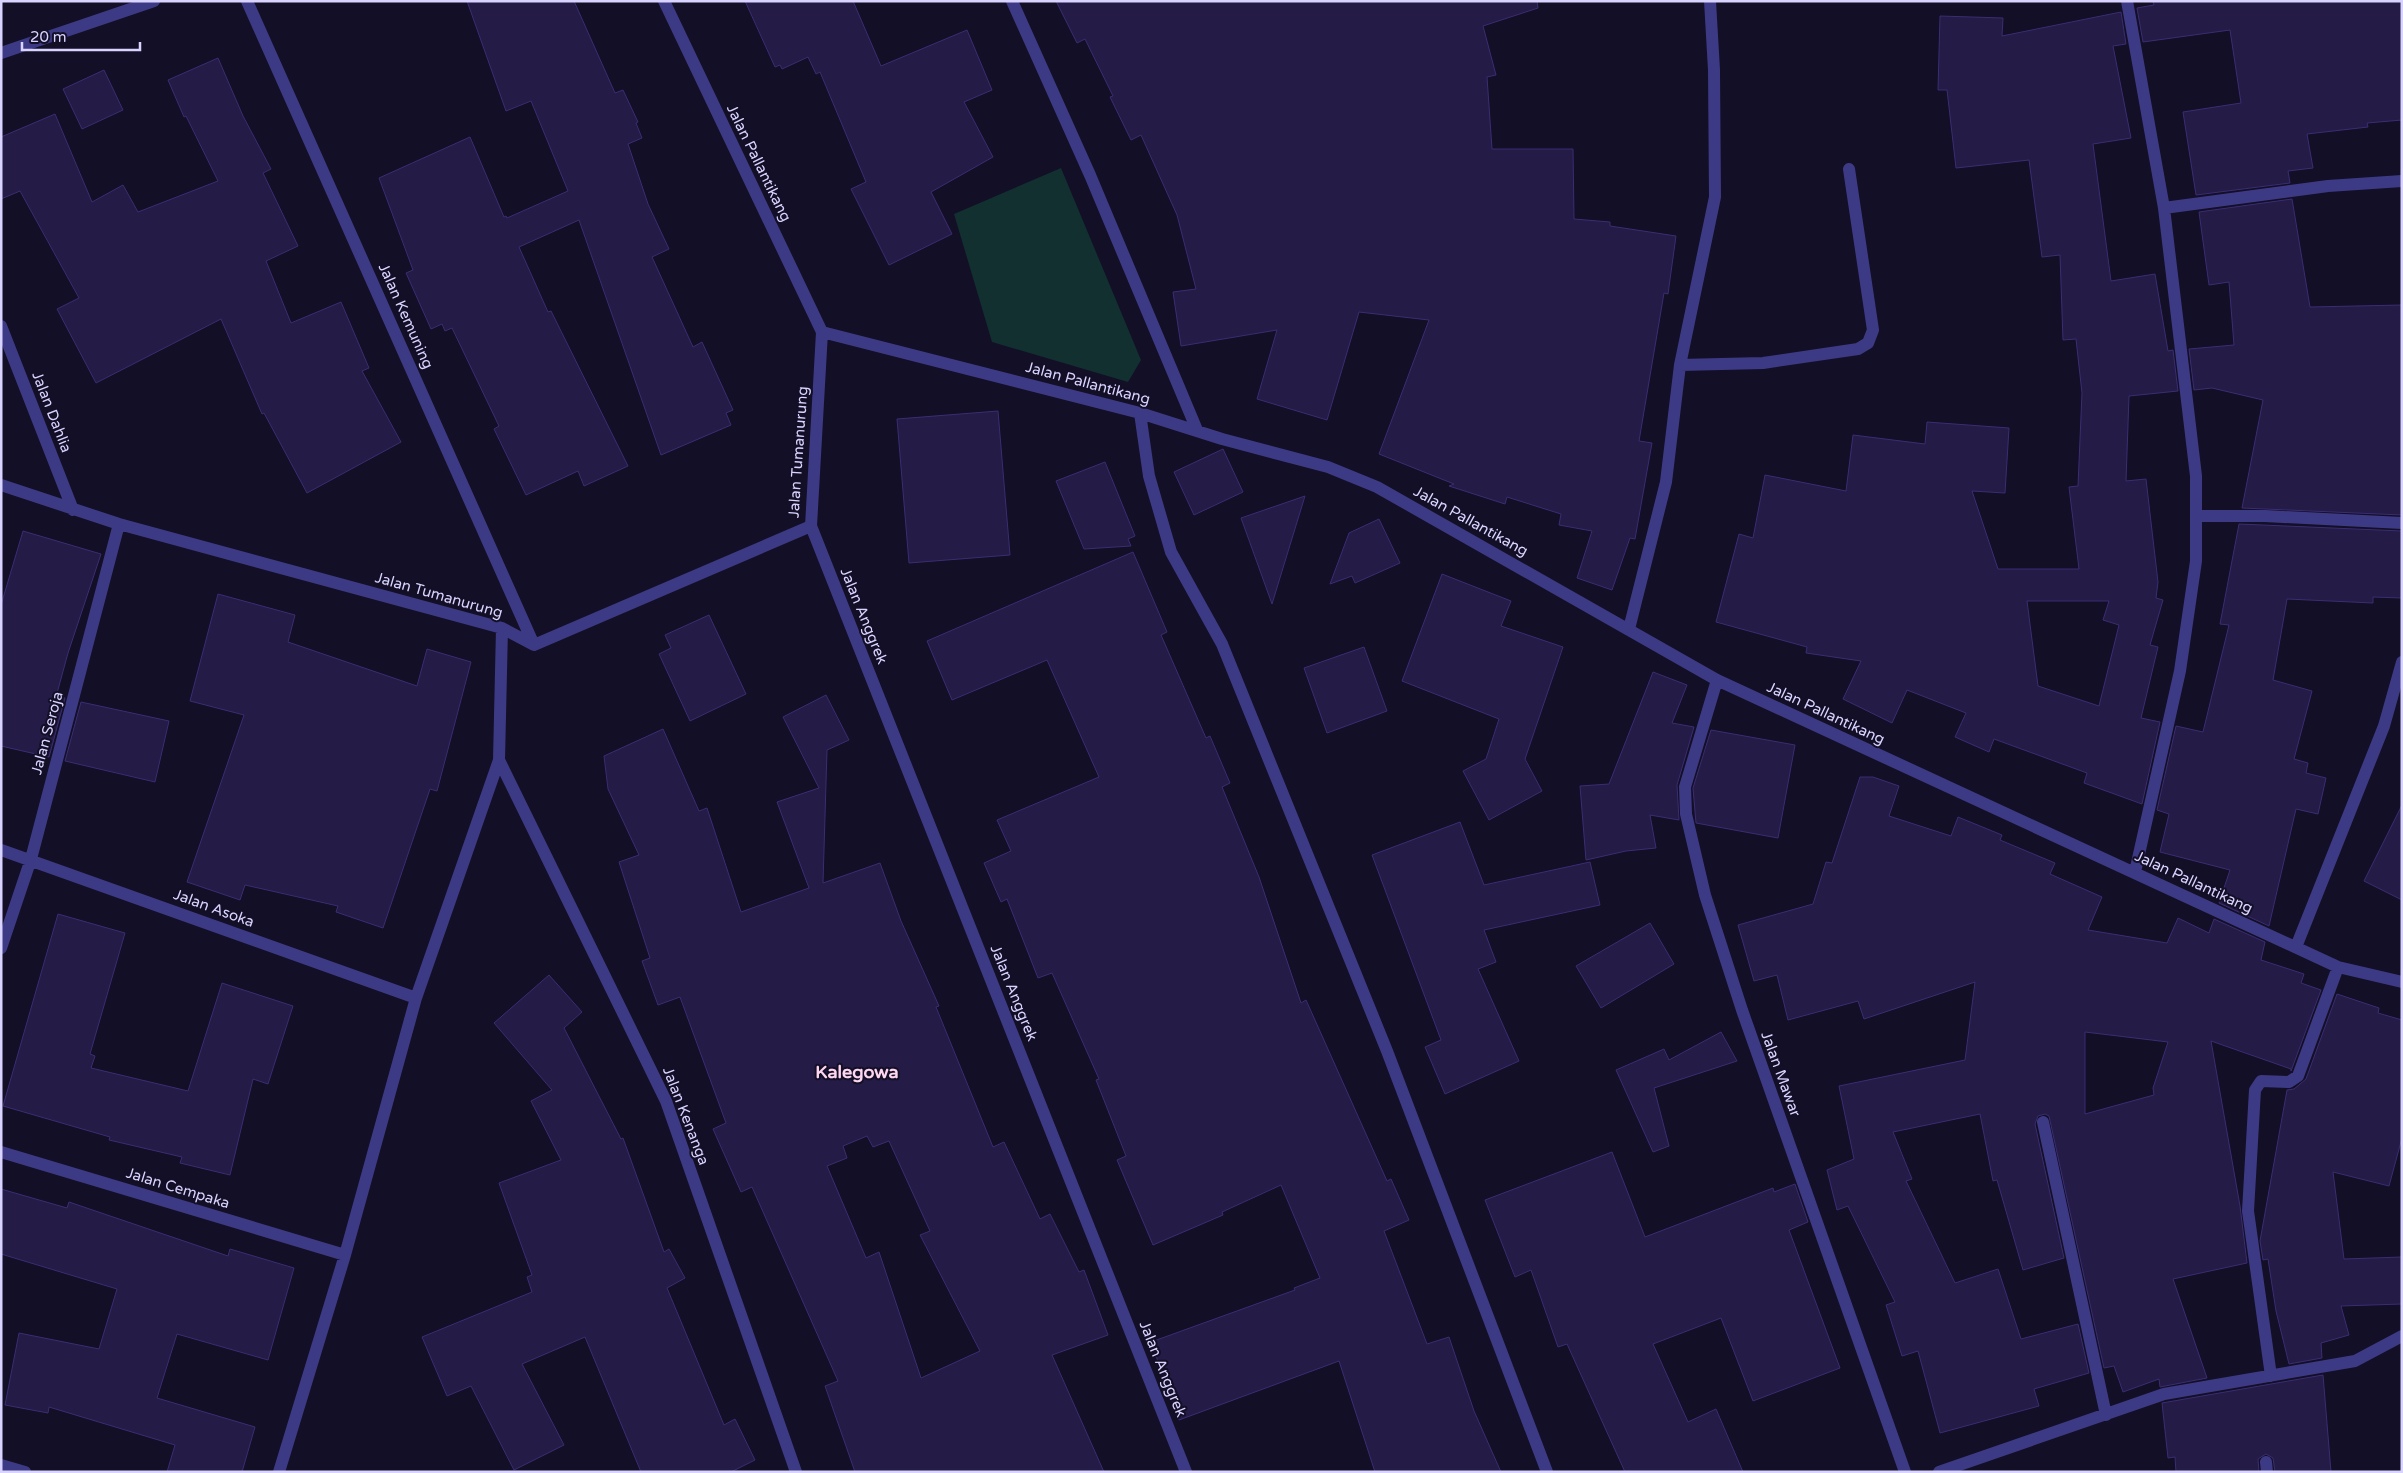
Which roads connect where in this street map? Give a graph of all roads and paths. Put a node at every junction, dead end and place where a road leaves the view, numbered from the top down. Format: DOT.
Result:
graph roads {
  1 [pos="154,1"];
  2 [pos="248,1"];
  3 [pos="664,1"];
  4 [pos="1012,1"];
  5 [pos="1710,1"];
  6 [pos="2127,1"];
  7 [pos="1,53"];
  8 [pos="1849,169"];
  9 [pos="2402,181"];
  10 [pos="2164,208"];
  11 [pos="1,326"];
  12 [pos="822,332"];
  13 [pos="1680,365"];
  14 [pos="1140,413"];
  15 [pos="1197,430"];
  16 [pos="1,485"];
  17 [pos="73,510"];
  18 [pos="2197,516"];
  19 [pos="2402,523"];
  20 [pos="119,524"];
  21 [pos="811,526"];
  22 [pos="502,628"];
  23 [pos="1629,629"];
  24 [pos="534,646"];
  25 [pos="2402,662"];
  26 [pos="1717,680"];
  27 [pos="499,760"];
  28 [pos="1,850"];
  29 [pos="31,859"];
  30 [pos="2135,872"];
  31 [pos="2296,947"];
  32 [pos="1,948"];
  33 [pos="2338,966"];
  34 [pos="2402,982"];
  35 [pos="416,998"];
  36 [pos="2043,1122"];
  37 [pos="1,1152"];
  38 [pos="345,1255"];
  39 [pos="2402,1336"];
  40 [pos="2271,1376"];
  41 [pos="2106,1416"];
  42 [pos="1,1465"];
  43 [pos="25,1472"];
  44 [pos="278,1472"];
  45 [pos="796,1472"];
  46 [pos="1186,1472"];
  47 [pos="1547,1472"];
  48 [pos="1905,1472"];
  49 [pos="1939,1472"];
  1 -- 7 [label="street"];
  2 -- 24 [label="street, Jalan Kemuning"];
  3 -- 12 [label="street, Jalan Pallantikang"];
  4 -- 15 [label="street"];
  5 -- 13 [label="street"];
  6 -- 10 [label="street"];
  8 -- 13 [label="street"];
  9 -- 10 [label="street"];
  10 -- 18 [label="street"];
  11 -- 17 [label="street, Jalan Dahlia"];
  12 -- 14 [label="street, Jalan Pallantikang"];
  12 -- 21 [label="street, Jalan Tumanurung"];
  13 -- 23 [label="street"];
  14 -- 15 [label="street, Jalan Pallantikang"];
  14 -- 47 [label="street"];
  15 -- 23 [label="street, Jalan Pallantikang"];
  16 -- 17 [label="street, Jalan Tumanurung"];
  17 -- 20 [label="street, Jalan Tumanurung"];
  18 -- 19 [label="street"];
  18 -- 30 [label="street"];
  20 -- 22 [label="street, Jalan Tumanurung"];
  20 -- 29 [label="street, Jalan Seroja"];
  21 -- 24 [label="street, Jalan Tumanurung"];
  21 -- 46 [label="street, Jalan Anggrek"];
  22 -- 24 [label="street, Jalan Tumanurung"];
  22 -- 27 [label="street"];
  23 -- 26 [label="street, Jalan Pallantikang"];
  25 -- 31 [label="street"];
  26 -- 30 [label="street, Jalan Pallantikang"];
  26 -- 48 [label="street, Jalan Mawar"];
  27 -- 35 [label="street"];
  27 -- 45 [label="street, Jalan Kenanga"];
  28 -- 29 [label="street, Jalan Asoka"];
  29 -- 32 [label="street, Jalan Seroja"];
  29 -- 35 [label="street, Jalan Asoka"];
  30 -- 31 [label="street, Jalan Pallantikang"];
  31 -- 33 [label="street, Jalan Pallantikang"];
  33 -- 34 [label="street, Jalan Pallantikang"];
  33 -- 40 [label="street"];
  35 -- 38 [label="street"];
  36 -- 41 [label="street"];
  37 -- 38 [label="street, Jalan Cempaka"];
  38 -- 44 [label="street"];
  39 -- 40 [label="street"];
  40 -- 41 [label="street"];
  41 -- 49 [label="street"];
  42 -- 43 [label="street"];
}
